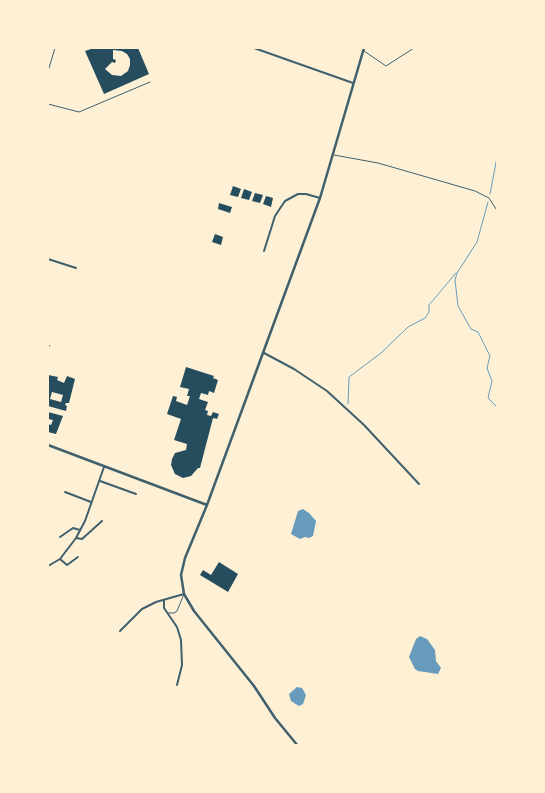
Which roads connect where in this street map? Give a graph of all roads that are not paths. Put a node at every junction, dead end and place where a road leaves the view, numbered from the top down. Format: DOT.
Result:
graph roads {
  1 [pos="55,48"];
  2 [pos="254,48"];
  3 [pos="414,48"];
  4 [pos="364,49"];
  5 [pos="48,71"];
  6 [pos="150,82"];
  7 [pos="354,83"];
  8 [pos="48,104"];
  9 [pos="333,155"];
  10 [pos="320,198"];
  11 [pos="498,212"];
  12 [pos="264,251"];
  13 [pos="48,259"];
  14 [pos="76,268"];
  15 [pos="264,353"];
  16 [pos="48,445"];
  17 [pos="104,467"];
  18 [pos="100,481"];
  19 [pos="419,484"];
  20 [pos="65,492"];
  21 [pos="136,494"];
  22 [pos="91,502"];
  23 [pos="207,505"];
  24 [pos="102,522"];
  25 [pos="80,530"];
  26 [pos="60,536"];
  27 [pos="76,538"];
  28 [pos="78,557"];
  29 [pos="60,558"];
  30 [pos="48,566"];
  31 [pos="184,594"];
  32 [pos="164,600"];
  33 [pos="167,613"];
  34 [pos="120,630"];
  35 [pos="177,685"];
  36 [pos="298,746"];
  1 -- 5 [label="lane"];
  2 -- 7 [label="street"];
  3 -- 4 [label="lane"];
  4 -- 7 [label="street"];
  6 -- 8 [label="lane"];
  7 -- 9 [label="street"];
  9 -- 10 [label="street"];
  9 -- 11 [label="lane"];
  10 -- 12 [label="street"];
  10 -- 15 [label="street"];
  13 -- 14 [label="street"];
  15 -- 19 [label="street"];
  15 -- 23 [label="street"];
  16 -- 17 [label="street"];
  17 -- 18 [label="street"];
  17 -- 23 [label="street"];
  18 -- 21 [label="street"];
  18 -- 22 [label="street"];
  20 -- 22 [label="street"];
  22 -- 25 [label="street"];
  23 -- 31 [label="street"];
  24 -- 27 [label="street"];
  25 -- 26 [label="street"];
  25 -- 27 [label="street"];
  27 -- 29 [label="street"];
  28 -- 29 [label="street"];
  29 -- 30 [label="street"];
  31 -- 32 [label="street"];
  31 -- 33 [label="lane"];
  31 -- 36 [label="street"];
  32 -- 33 [label="street"];
  32 -- 34 [label="street"];
  33 -- 35 [label="street"];
}
